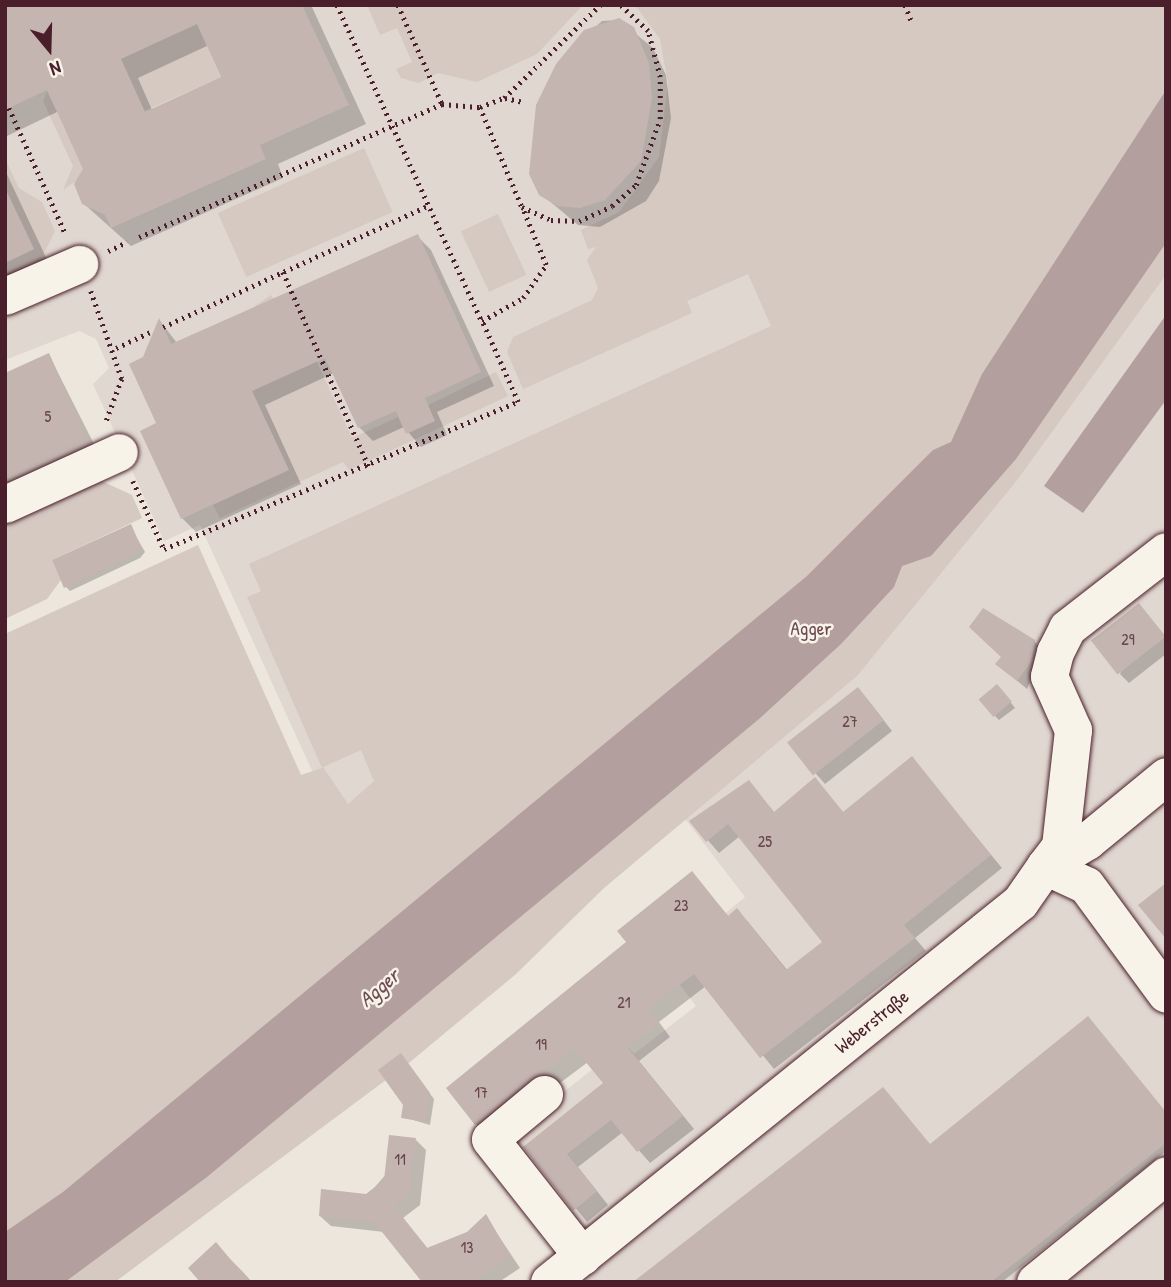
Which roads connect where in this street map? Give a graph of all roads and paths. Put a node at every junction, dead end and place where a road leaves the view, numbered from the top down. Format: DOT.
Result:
graph roads {
  1 [pos="337,5"];
  2 [pos="398,5"];
  3 [pos="600,5"];
  4 [pos="620,5"];
  5 [pos="905,5"];
  6 [pos="912,22"];
  7 [pos="504,98"];
  8 [pos="524,102"];
  9 [pos="442,104"];
  10 [pos="480,107"];
  11 [pos="9,108"];
  12 [pos="391,126"];
  13 [pos="429,205"];
  14 [pos="522,207"];
  15 [pos="139,237"];
  16 [pos="79,264"];
  17 [pos="283,272"];
  18 [pos="5,296"];
  19 [pos="482,321"];
  20 [pos="163,327"];
  21 [pos="151,332"];
  22 [pos="116,348"];
  23 [pos="119,452"];
  24 [pos="369,467"];
  25 [pos="5,504"];
  26 [pos="1166,551"];
  27 [pos="1166,776"];
  28 [pos="1045,866"];
  29 [pos="1166,994"];
  30 [pos="544,1094"];
  31 [pos="1166,1175"];
  32 [pos="582,1256"];
  33 [pos="549,1282"];
  34 [pos="1035,1282"];
  1 -- 12 [label="path"];
  2 -- 9 [label="path"];
  3 -- 7 [label="path"];
  4 -- 14 [label="path"];
  5 -- 6 [label="path"];
  7 -- 8 [label="path"];
  7 -- 10 [label="path"];
  9 -- 10 [label="path"];
  9 -- 12 [label="path"];
  10 -- 14 [label="path"];
  11 -- 16 [label="path"];
  12 -- 13 [label="path"];
  12 -- 15 [label="path"];
  13 -- 17 [label="path"];
  13 -- 19 [label="path"];
  14 -- 19 [label="path"];
  16 -- 18 [label="street"];
  16 -- 22 [label="path"];
  17 -- 20 [label="path"];
  17 -- 24 [label="path"];
  19 -- 24 [label="path"];
  21 -- 22 [label="path"];
  22 -- 23 [label="path"];
  23 -- 24 [label="path"];
  23 -- 25 [label="street"];
  26 -- 28 [label="street, Weberstraße"];
  27 -- 28 [label="street"];
  28 -- 29 [label="street"];
  28 -- 32 [label="street, Weberstraße"];
  30 -- 32 [label="street"];
  31 -- 34 [label="street"];
  32 -- 33 [label="street, Weberstraße"];
}
